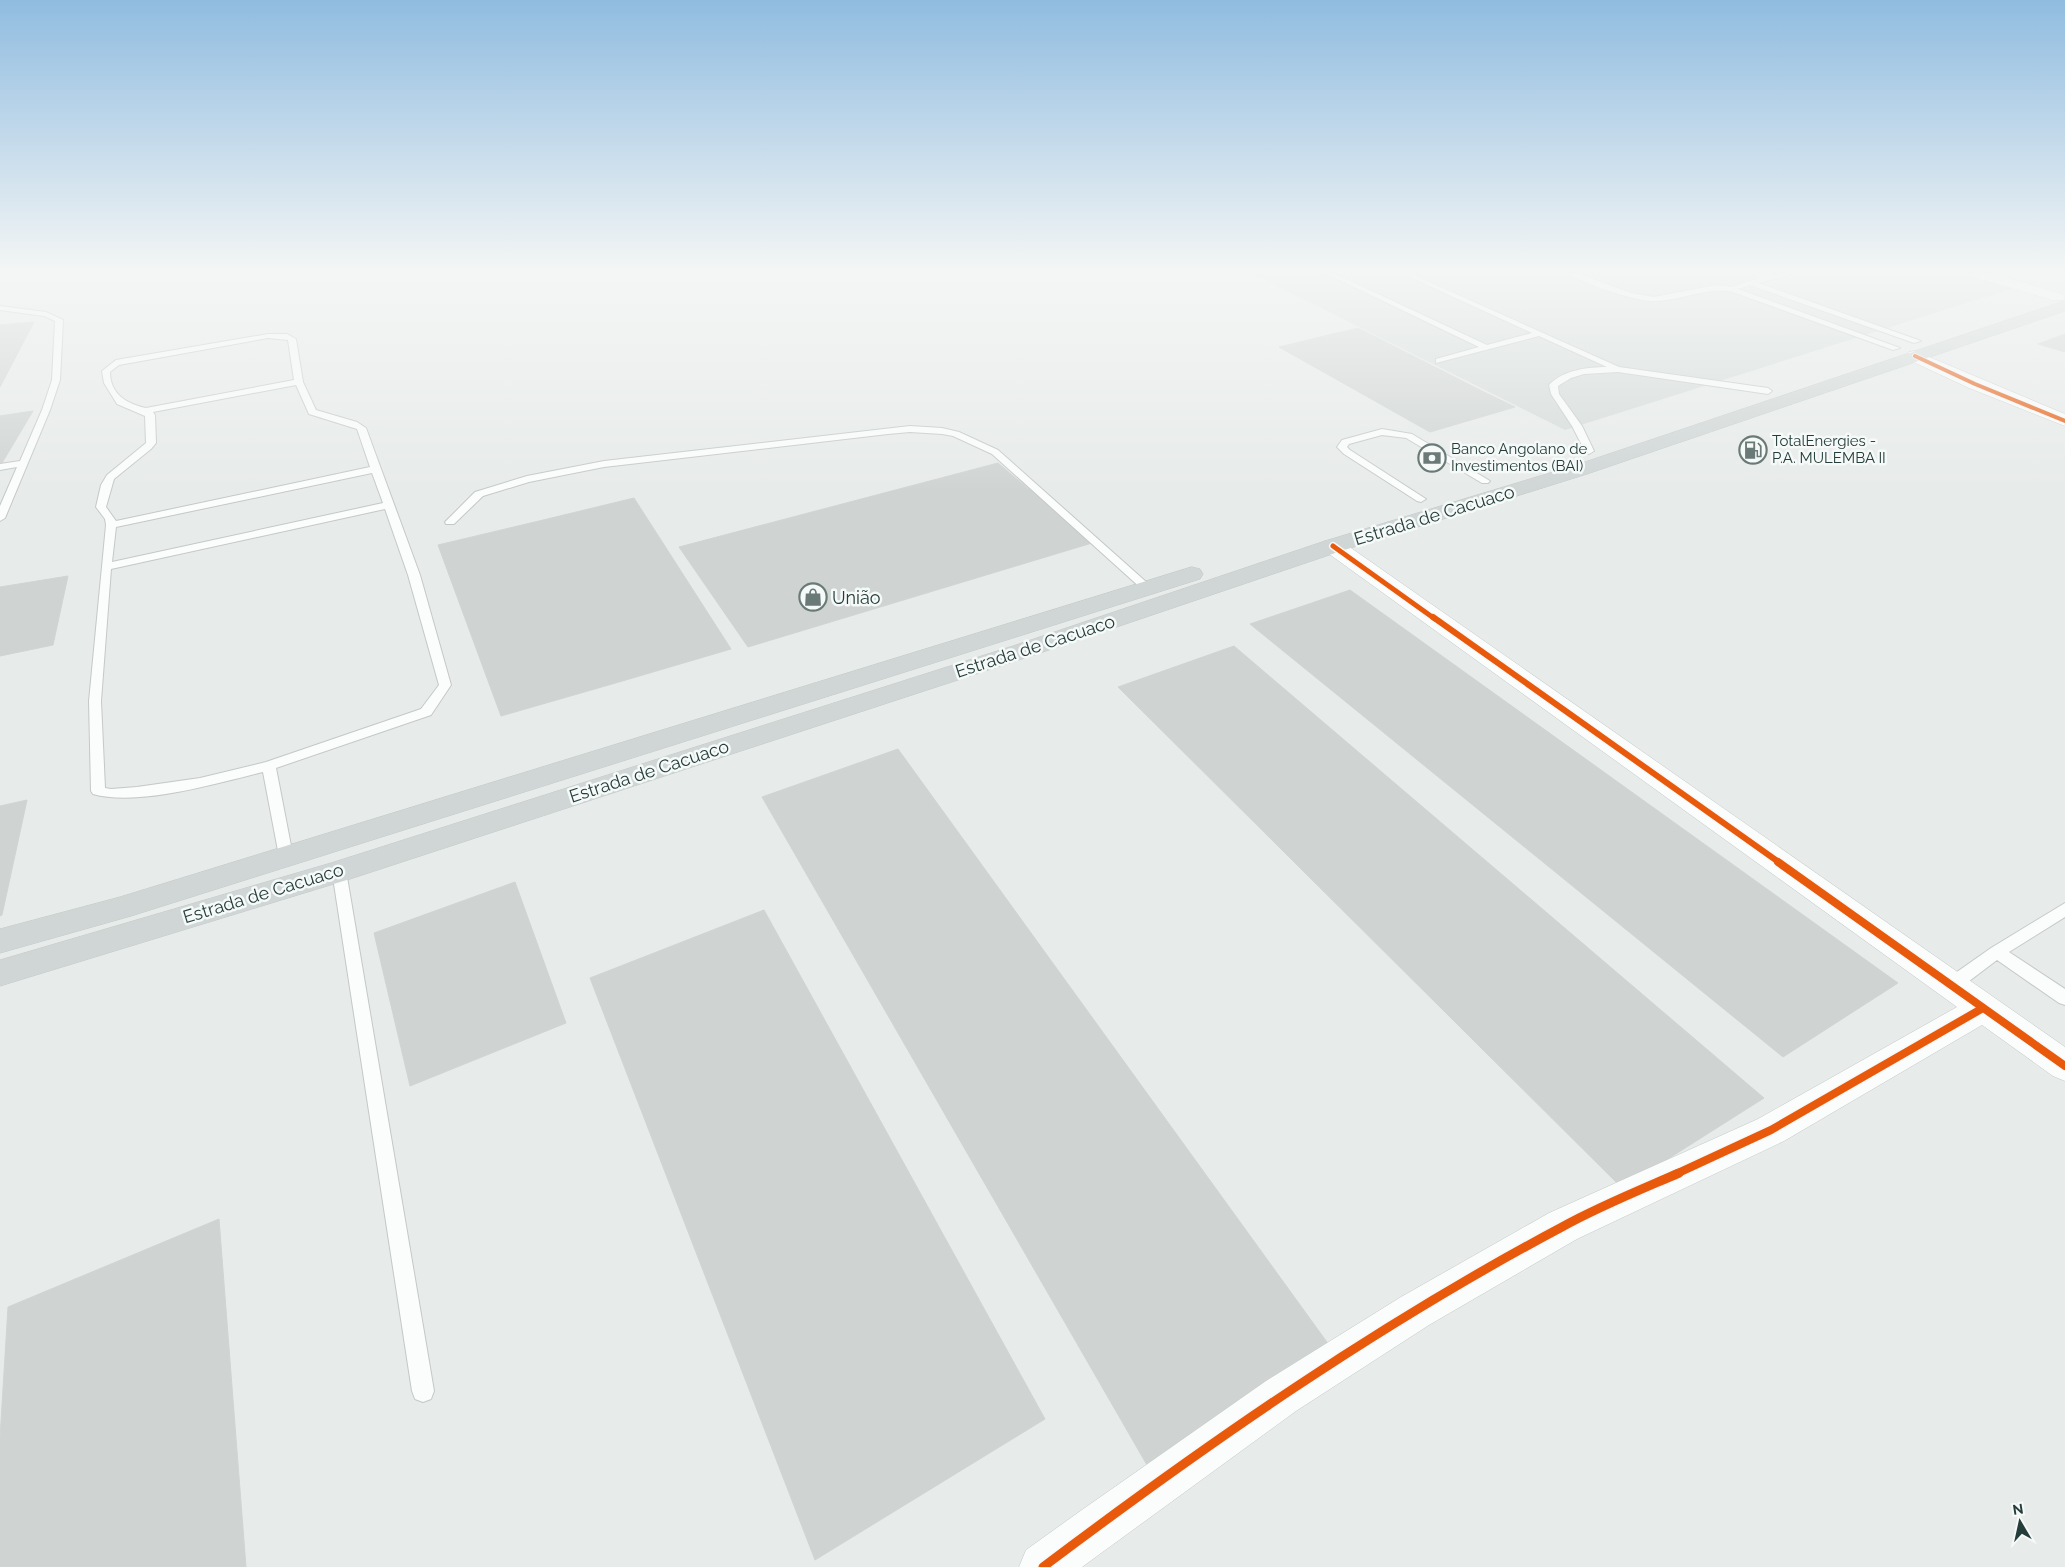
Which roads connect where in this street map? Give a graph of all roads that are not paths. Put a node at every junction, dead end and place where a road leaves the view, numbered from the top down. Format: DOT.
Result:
graph roads {
  1 [pos="58,346"];
  2 [pos="211,346"];
  3 [pos="293,346"];
  4 [pos="1488,346"];
  5 [pos="1569,346"];
  6 [pos="1891,346"];
  7 [pos="1909,346"];
  8 [pos="1924,346"];
  9 [pos="1485,347"];
  10 [pos="1896,348"];
  11 [pos="1916,349"];
  12 [pos="1438,361"];
  13 [pos="1618,368"];
  14 [pos="298,382"];
  15 [pos="1768,391"];
  16 [pos="146,411"];
  17 [pos="2065,421"];
  18 [pos="1589,451"];
  19 [pos="23,463"];
  20 [pos="0,467"];
  21 [pos="376,469"];
  22 [pos="1485,481"];
  23 [pos="1421,500"];
  24 [pos="388,505"];
  25 [pos="0,518"];
  26 [pos="450,522"];
  27 [pos="111,525"];
  28 [pos="1333,546"];
  29 [pos="1232,561"];
  30 [pos="106,567"];
  31 [pos="1214,567"];
  32 [pos="1147,588"];
  33 [pos="269,766"];
  34 [pos="286,856"];
  35 [pos="339,871"];
  36 [pos="2065,909"];
  37 [pos="0,941"];
  38 [pos="1997,952"];
  39 [pos="0,973"];
  40 [pos="1950,986"];
  41 [pos="2065,998"];
  42 [pos="1984,1008"];
  43 [pos="2065,1066"];
  44 [pos="422,1391"];
  45 [pos="1043,1567"];
  1 -- 19 [label="lane"];
  2 -- 16 [label="lane"];
  3 -- 14 [label="lane"];
  4 -- 9 [label="lane"];
  5 -- 13 [label="lane"];
  6 -- 10 [label="lane"];
  7 -- 11 [label="lane"];
  8 -- 11 [label="main road, Estrada de Cacuaco"];
  9 -- 12 [label="lane"];
  10 -- 11 [label="main road, Estrada de Cacuaco"];
  10 -- 15 [label="main road, Estrada de Cacuaco"];
  11 -- 17 [label="street"];
  11 -- 28 [label="main road, Estrada de Cacuaco"];
  13 -- 15 [label="lane"];
  13 -- 18 [label="lane"];
  14 -- 16 [label="lane"];
  14 -- 21 [label="lane"];
  15 -- 18 [label="main road, Estrada de Cacuaco"];
  16 -- 27 [label="lane"];
  18 -- 22 [label="main road, Estrada de Cacuaco"];
  19 -- 20 [label="lane"];
  19 -- 25 [label="lane"];
  21 -- 24 [label="lane"];
  21 -- 27 [label="lane"];
  22 -- 23 [label="main road, Estrada de Cacuaco"];
  22 -- 23 [label="lane"];
  23 -- 29 [label="main road, Estrada de Cacuaco"];
  24 -- 30 [label="lane"];
  24 -- 33 [label="lane"];
  26 -- 32 [label="lane"];
  27 -- 30 [label="lane"];
  28 -- 35 [label="main road, Estrada de Cacuaco"];
  28 -- 40 [label="street"];
  30 -- 33 [label="lane"];
  31 -- 32 [label="main road, Estrada de Cacuaco"];
  32 -- 34 [label="main road, Estrada de Cacuaco"];
  33 -- 34 [label="lane"];
  34 -- 37 [label="main road, Estrada de Cacuaco"];
  35 -- 39 [label="main road, Estrada de Cacuaco"];
  35 -- 44 [label="lane"];
  36 -- 38 [label="lane"];
  38 -- 40 [label="lane"];
  38 -- 41 [label="lane"];
  40 -- 42 [label="street"];
  42 -- 43 [label="street"];
  42 -- 45 [label="street"];
}
